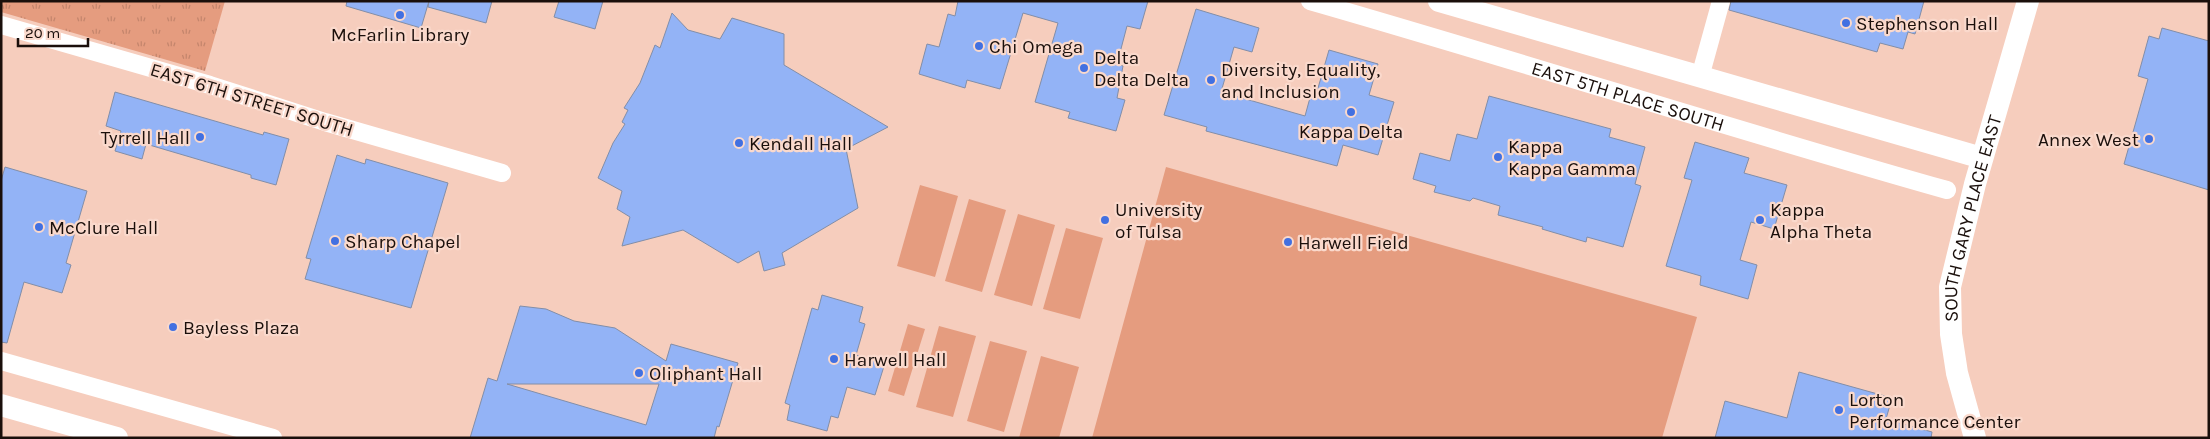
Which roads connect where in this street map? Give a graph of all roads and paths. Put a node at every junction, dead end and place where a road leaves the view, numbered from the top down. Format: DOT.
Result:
graph roads {
  1 [pos="1310,1"];
  2 [pos="1440,1"];
  3 [pos="1722,1"];
  4 [pos="2028,1"];
  5 [pos="1,26"];
  6 [pos="1700,77"];
  7 [pos="1982,158"];
  8 [pos="502,173"];
  9 [pos="1947,190"];
  10 [pos="1,361"];
  11 [pos="1,405"];
  12 [pos="117,438"];
  13 [pos="273,438"];
  14 [pos="1974,438"];
  1 -- 9 [label="street, EAST 5TH PLACE SOUTH"];
  2 -- 6 [label="street, EAST 5TH PLACE SOUTH"];
  3 -- 6 [label="street"];
  4 -- 7 [label="street, SOUTH GARY PLACE EAST"];
  5 -- 8 [label="street, EAST 6TH STREET SOUTH"];
  6 -- 7 [label="street, EAST 5TH PLACE SOUTH"];
  7 -- 14 [label="street, SOUTH GARY PLACE EAST"];
  10 -- 13 [label="street"];
  11 -- 12 [label="street"];
}
